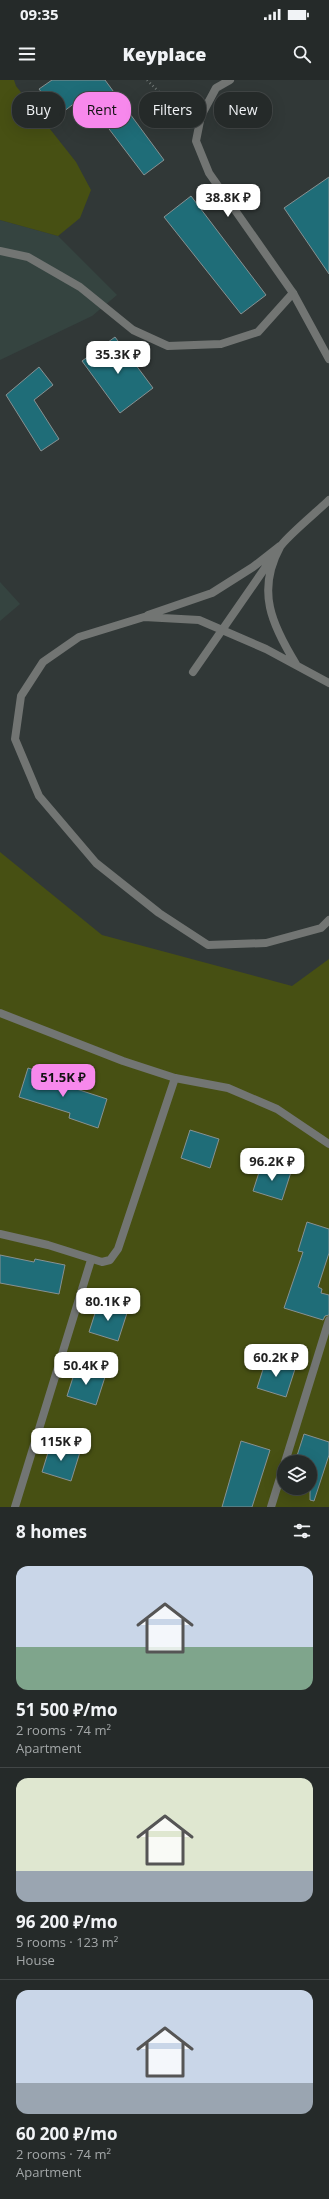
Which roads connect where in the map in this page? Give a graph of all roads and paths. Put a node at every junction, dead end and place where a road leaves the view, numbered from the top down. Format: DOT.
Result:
graph roads {
  1 [pos="147,80"];
  2 [pos="230,80"];
  3 [pos="159,92"];
  4 [pos="206,107"];
  5 [pos="199,128"];
  6 [pos="0,251"];
  7 [pos="293,293"];
  8 [pos="329,359"];
  9 [pos="329,500"];
  10 [pos="281,546"];
  11 [pos="144,616"];
  12 [pos="222,630"];
  13 [pos="296,664"];
  14 [pos="193,672"];
  15 [pos="329,683"];
  16 [pos="329,920"];
  17 [pos="0,1013"];
  18 [pos="176,1078"];
  19 [pos="329,1144"];
  20 [pos="0,1234"];
  21 [pos="92,1260"];
  22 [pos="329,1320"];
  23 [pos="287,1455"];
  24 [pos="277,1488"];
  25 [pos="15,1507"];
  26 [pos="271,1507"];
  1 -- 3 [label="path"];
  2 -- 4 [label="street"];
  5 -- 7 [label="street"];
  6 -- 7 [label="street"];
  7 -- 8 [label="street"];
  9 -- 10 [label="street"];
  10 -- 11 [label="street"];
  10 -- 12 [label="street"];
  10 -- 13 [label="street"];
  11 -- 12 [label="street"];
  11 -- 16 [label="street"];
  12 -- 13 [label="street"];
  12 -- 14 [label="street"];
  13 -- 15 [label="street"];
  17 -- 18 [label="street"];
  18 -- 19 [label="street"];
  18 -- 21 [label="street"];
  20 -- 21 [label="street"];
  21 -- 25 [label="street"];
  22 -- 23 [label="street"];
  24 -- 26 [label="street"];
}
